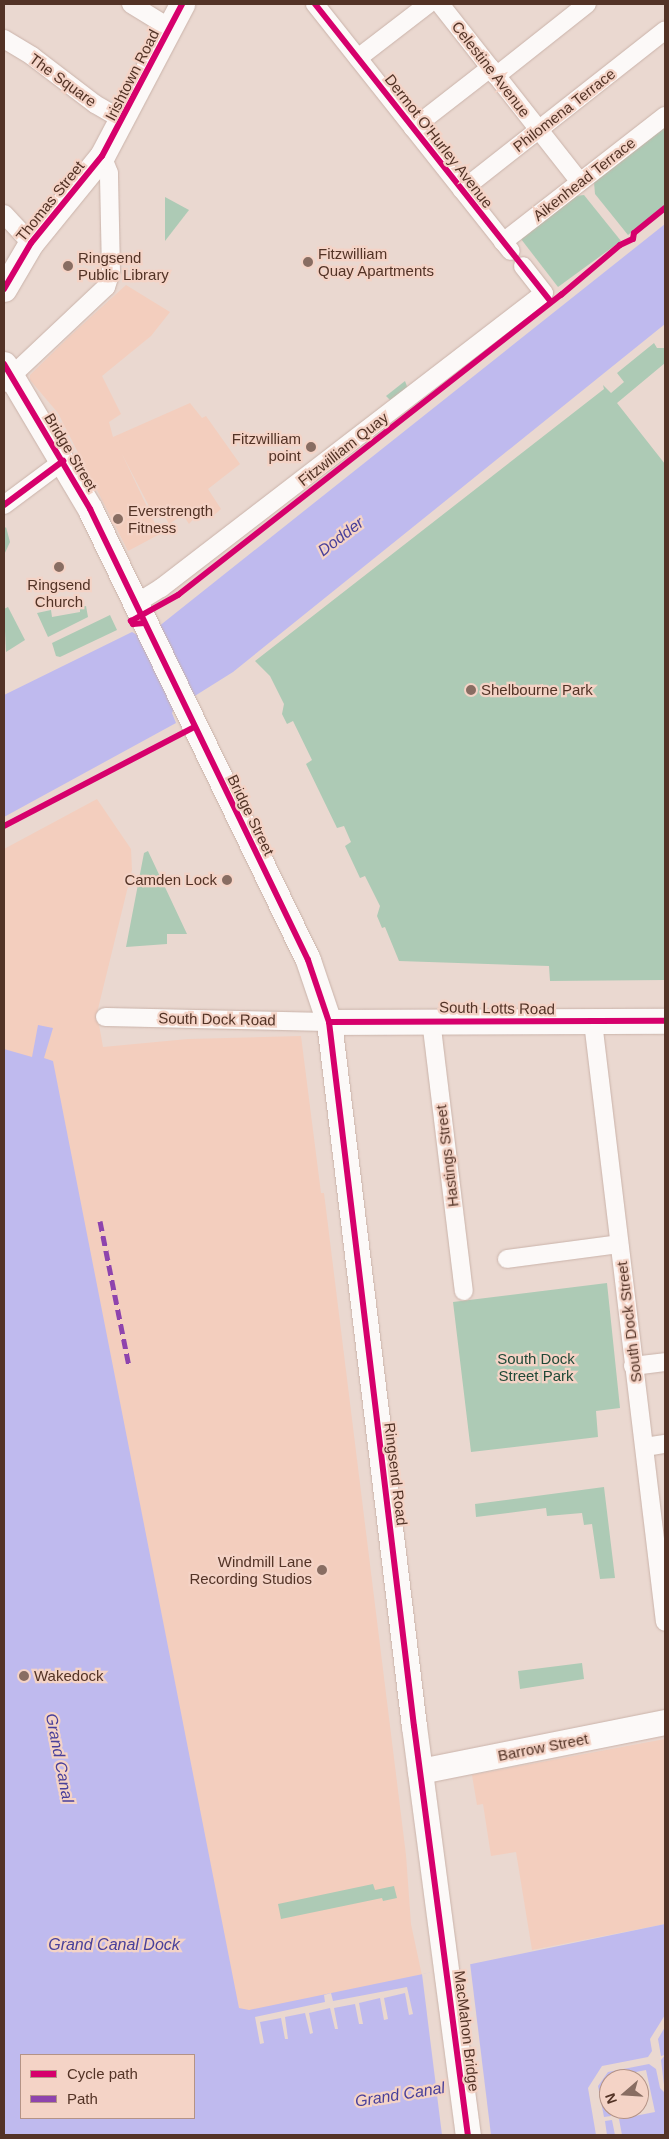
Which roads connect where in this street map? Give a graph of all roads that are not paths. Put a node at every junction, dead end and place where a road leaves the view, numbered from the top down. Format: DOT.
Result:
graph roads {
  1 [pos="131,4"];
  2 [pos="182,4"];
  3 [pos="315,4"];
  4 [pos="428,4"];
  5 [pos="440,4"];
  6 [pos="587,4"];
  7 [pos="170,28"];
  8 [pos="665,30"];
  9 [pos="4,39"];
  10 [pos="358,58"];
  11 [pos="493,72"];
  12 [pos="665,116"];
  13 [pos="124,120"];
  14 [pos="413,128"];
  15 [pos="539,130"];
  16 [pos="102,156"];
  17 [pos="580,182"];
  18 [pos="462,190"];
  19 [pos="4,214"];
  20 [pos="32,243"];
  21 [pos="507,246"];
  22 [pos="523,266"];
  23 [pos="4,288"];
  24 [pos="6,374"];
  25 [pos="62,461"];
  26 [pos="4,505"];
  27 [pos="135,604"];
  28 [pos="105,1017"];
  29 [pos="431,1020"];
  30 [pos="665,1021"];
  31 [pos="329,1022"];
  32 [pos="593,1022"];
  33 [pos="620,1244"];
  34 [pos="507,1259"];
  35 [pos="464,1291"];
  36 [pos="665,1362"];
  37 [pos="633,1366"];
  38 [pos="665,1444"];
  39 [pos="644,1447"];
  40 [pos="659,1524"];
  41 [pos="665,1613"];
  42 [pos="665,1722"];
  43 [pos="420,1771"];
  44 [pos="442,1930"];
  45 [pos="468,2135"];
  1 -- 7 [label="street"];
  2 -- 7 [label="main road, Irishtown Road"];
  3 -- 10 [label="street, Dermot O'Hurley Avenue"];
  4 -- 10 [label="street"];
  5 -- 11 [label="street, Celestine Avenue"];
  6 -- 11 [label="street"];
  7 -- 13 [label="main road, Irishtown Road"];
  8 -- 15 [label="street, Philomena Terrace"];
  9 -- 13 [label="street, The Square"];
  10 -- 14 [label="street, Dermot O'Hurley Avenue"];
  11 -- 14 [label="street"];
  11 -- 15 [label="street, Celestine Avenue"];
  12 -- 17 [label="street, Aikenhead Terrace"];
  13 -- 16 [label="main road, Irishtown Road"];
  14 -- 18 [label="street, Dermot O'Hurley Avenue"];
  15 -- 17 [label="street, Celestine Avenue"];
  15 -- 18 [label="street, Philomena Terrace"];
  16 -- 20 [label="main road, Thomas Street"];
  16 -- 24 [label="street"];
  17 -- 21 [label="street, Aikenhead Terrace"];
  18 -- 21 [label="street, Dermot O'Hurley Avenue"];
  19 -- 20 [label="street"];
  20 -- 23 [label="main road, Thomas Street"];
  22 -- 27 [label="street, Fitzwilliam Quay"];
  24 -- 25 [label="main road, Bridge Street"];
  25 -- 26 [label="street"];
  25 -- 27 [label="main road, Bridge Street"];
  27 -- 31 [label="main road, Bridge Street"];
  28 -- 31 [label="street, South Dock Road"];
  29 -- 31 [label="main road, South Lotts Road"];
  29 -- 32 [label="main road, South Lotts Road"];
  29 -- 35 [label="street, Hastings Street"];
  30 -- 32 [label="main road, South Lotts Road"];
  31 -- 43 [label="main road, Ringsend Road"];
  32 -- 33 [label="street, South Dock Street"];
  33 -- 34 [label="street"];
  33 -- 37 [label="street, South Dock Street"];
  36 -- 37 [label="street"];
  37 -- 39 [label="street, South Dock Street"];
  38 -- 39 [label="street"];
  39 -- 40 [label="street, South Dock Street"];
  40 -- 41 [label="street, South Dock Street"];
  42 -- 43 [label="main road, Barrow Street"];
  43 -- 44 [label="main road, Ringsend Road"];
  44 -- 45 [label="main road, MacMahon Bridge"];
}
